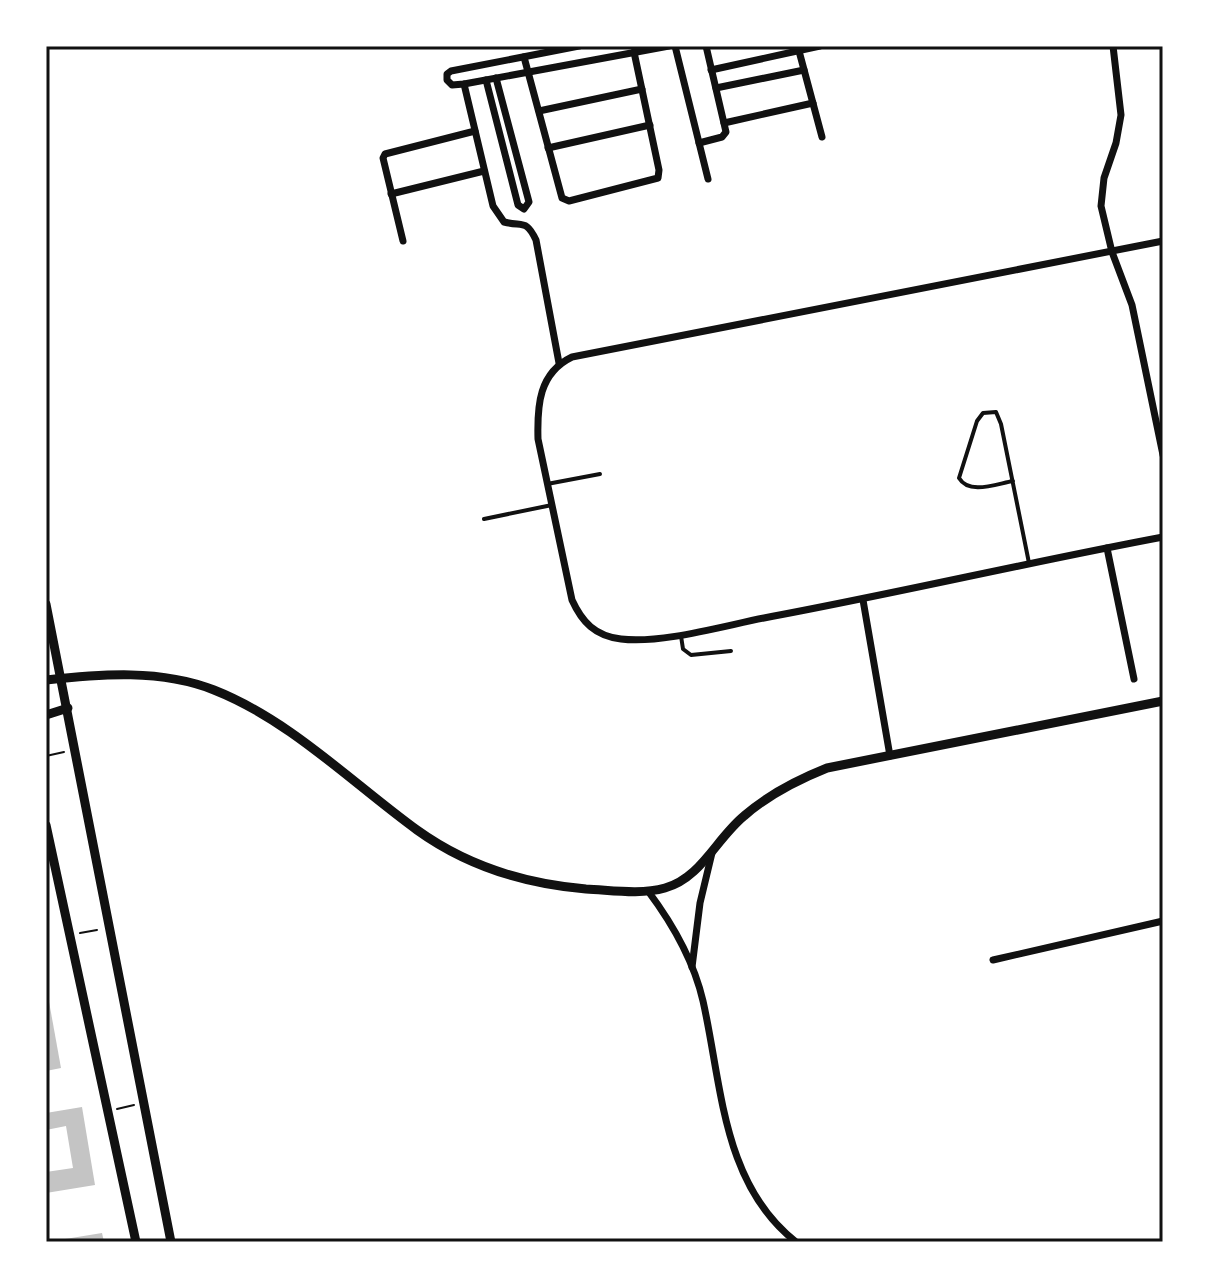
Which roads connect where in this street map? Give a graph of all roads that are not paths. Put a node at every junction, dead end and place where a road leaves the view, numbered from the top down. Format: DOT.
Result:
graph roads {
  1 [pos="579,46"];
  2 [pos="672,46"];
  3 [pos="706,46"];
  4 [pos="820,46"];
  5 [pos="1113,46"];
  6 [pos="799,51"];
  7 [pos="634,52"];
  8 [pos="524,57"];
  9 [pos="711,70"];
  10 [pos="804,70"];
  11 [pos="529,72"];
  12 [pos="496,78"];
  13 [pos="486,80"];
  14 [pos="464,84"];
  15 [pos="716,88"];
  16 [pos="642,89"];
  17 [pos="813,103"];
  18 [pos="539,111"];
  19 [pos="724,123"];
  20 [pos="650,125"];
  21 [pos="475,131"];
  22 [pos="822,137"];
  23 [pos="699,143"];
  24 [pos="548,148"];
  25 [pos="484,171"];
  26 [pos="708,179"];
  27 [pos="391,194"];
  28 [pos="403,241"];
  29 [pos="1163,241"];
  30 [pos="1112,252"];
  31 [pos="559,363"];
  32 [pos="1163,455"];
  33 [pos="600,474"];
  34 [pos="1013,481"];
  35 [pos="547,484"];
  36 [pos="552,505"];
  37 [pos="484,519"];
  38 [pos="1163,537"];
  39 [pos="1107,548"];
  40 [pos="1029,563"];
  41 [pos="863,600"];
  42 [pos="46,604"];
  43 [pos="680,634"];
  44 [pos="731,651"];
  45 [pos="63,678"];
  46 [pos="1134,679"];
  47 [pos="46,680"];
  48 [pos="1163,701"];
  49 [pos="68,708"];
  50 [pos="46,715"];
  51 [pos="890,756"];
  52 [pos="46,825"];
  53 [pos="713,851"];
  54 [pos="648,891"];
  55 [pos="1163,921"];
  56 [pos="993,960"];
  57 [pos="692,969"];
  58 [pos="136,1242"];
  59 [pos="171,1242"];
  60 [pos="796,1242"];
  1 -- 8 [label="street"];
  2 -- 7 [label="street"];
  2 -- 23 [label="street"];
  3 -- 9 [label="street"];
  4 -- 6 [label="street"];
  5 -- 30 [label="street"];
  6 -- 9 [label="street"];
  6 -- 10 [label="street"];
  7 -- 11 [label="street"];
  7 -- 16 [label="street"];
  8 -- 11 [label="street"];
  8 -- 14 [label="street"];
  9 -- 15 [label="street"];
  10 -- 15 [label="street"];
  10 -- 17 [label="street"];
  11 -- 12 [label="street"];
  11 -- 18 [label="street"];
  12 -- 13 [label="street"];
  12 -- 13 [label="street"];
  13 -- 14 [label="street"];
  14 -- 21 [label="street"];
  15 -- 19 [label="street"];
  16 -- 18 [label="street"];
  16 -- 20 [label="street"];
  17 -- 19 [label="street"];
  17 -- 22 [label="street"];
  18 -- 24 [label="street"];
  19 -- 23 [label="street"];
  20 -- 24 [label="street"];
  20 -- 24 [label="street"];
  21 -- 25 [label="street"];
  21 -- 27 [label="street"];
  23 -- 26 [label="street"];
  25 -- 27 [label="street"];
  25 -- 31 [label="street"];
  27 -- 28 [label="street"];
  29 -- 30 [label="street"];
  30 -- 31 [label="street"];
  30 -- 32 [label="street"];
  31 -- 35 [label="street"];
  33 -- 35 [label="lane"];
  34 -- 34 [label="lane"];
  34 -- 40 [label="lane"];
  35 -- 36 [label="street"];
  36 -- 37 [label="lane"];
  36 -- 43 [label="street"];
  38 -- 39 [label="street"];
  39 -- 40 [label="street"];
  39 -- 46 [label="street"];
  40 -- 41 [label="street"];
  41 -- 43 [label="street"];
  41 -- 51 [label="street"];
  42 -- 45 [label="street"];
  43 -- 44 [label="lane"];
  45 -- 47 [label="street"];
  45 -- 49 [label="street"];
  45 -- 54 [label="street"];
  48 -- 51 [label="street"];
  49 -- 50 [label="street"];
  49 -- 59 [label="street"];
  51 -- 53 [label="street"];
  52 -- 58 [label="street"];
  53 -- 54 [label="street"];
  53 -- 57 [label="street"];
  54 -- 57 [label="street"];
  55 -- 56 [label="street"];
  57 -- 60 [label="street"];
}
